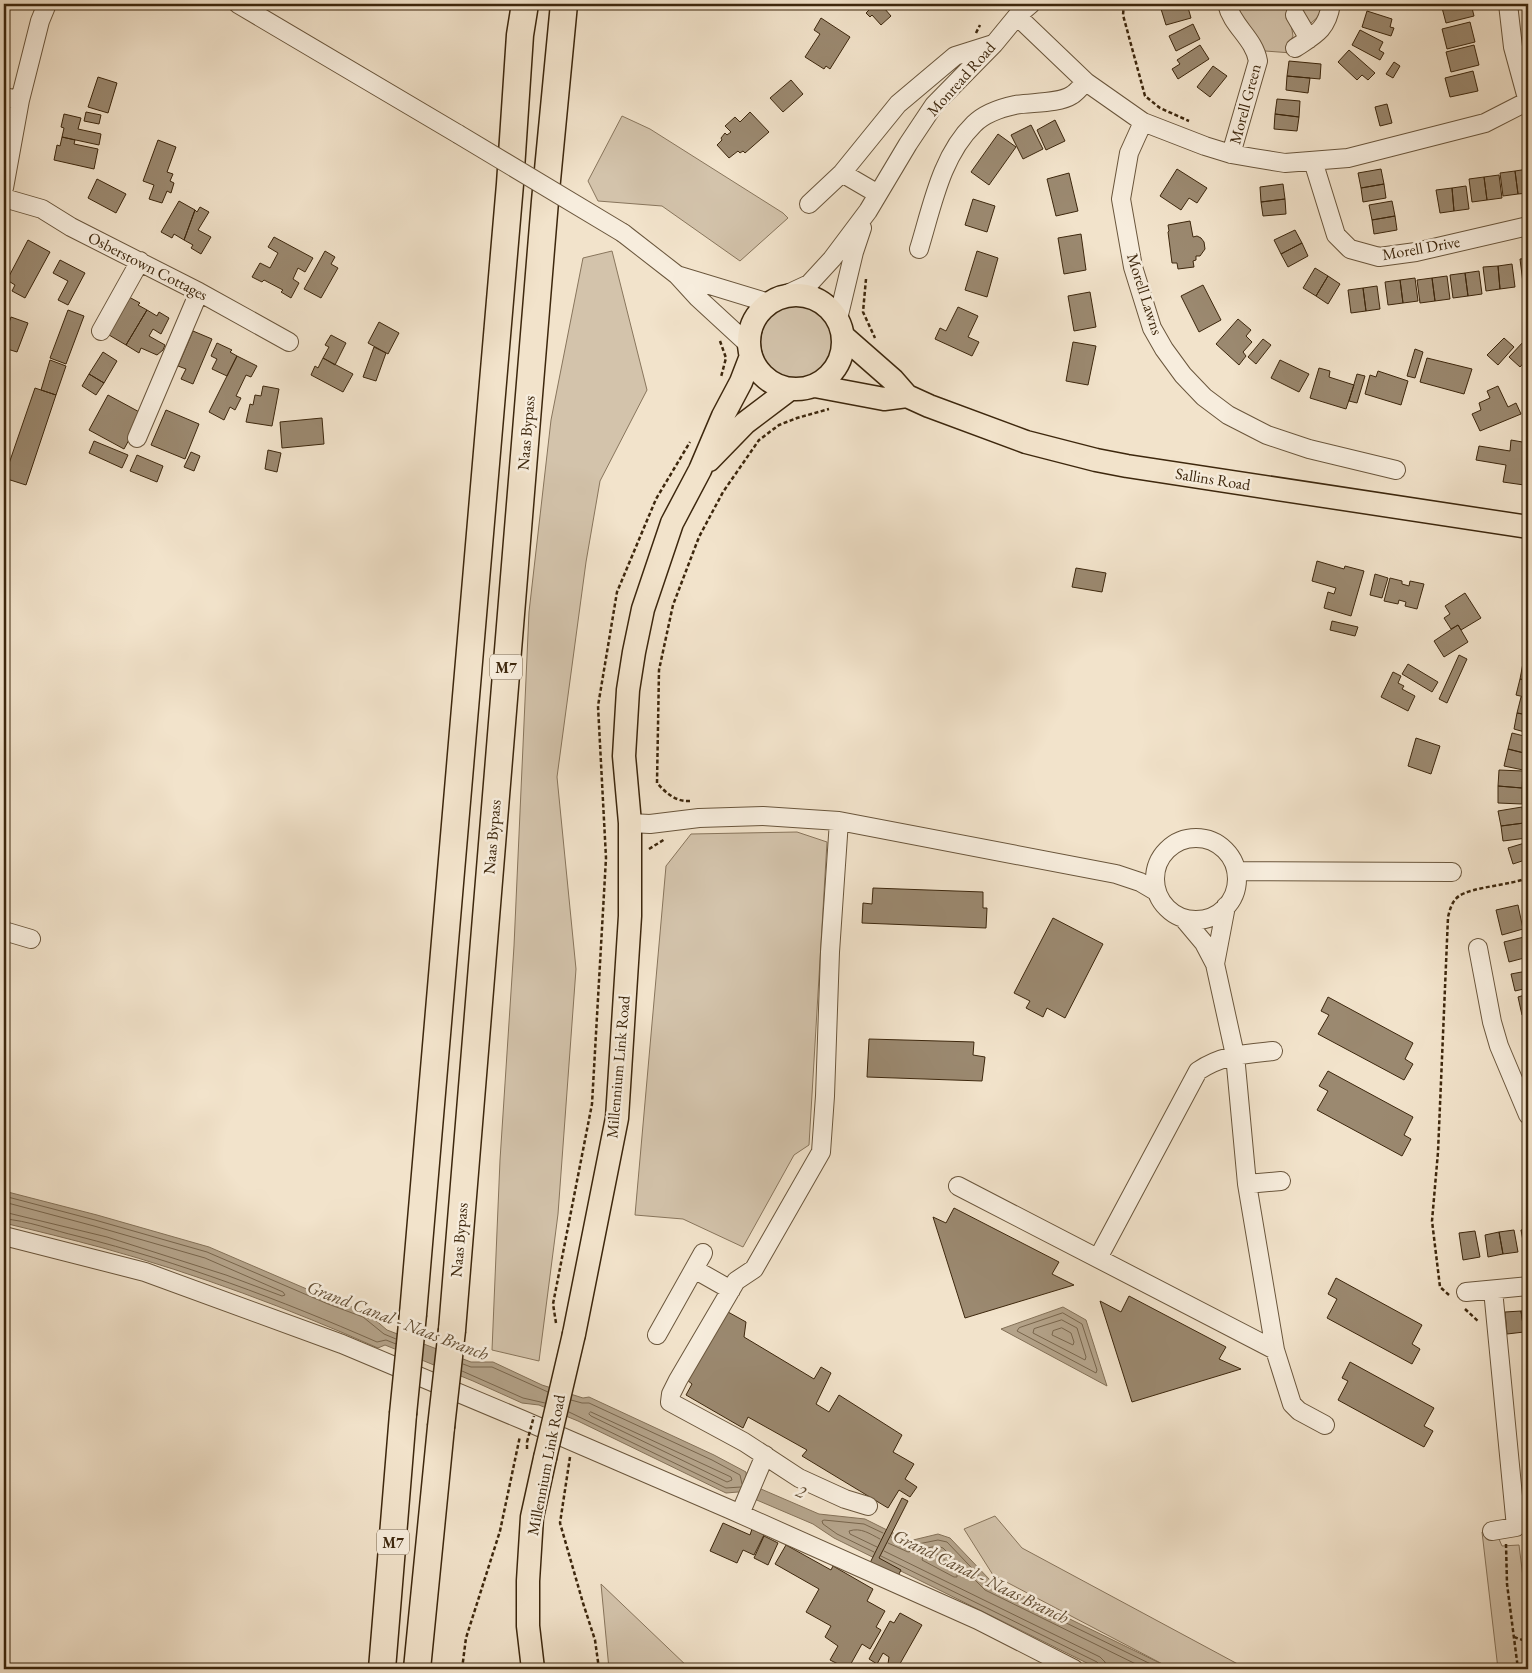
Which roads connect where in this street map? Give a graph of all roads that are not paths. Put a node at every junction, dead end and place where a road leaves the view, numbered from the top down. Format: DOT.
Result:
graph roads {
  1 [pos="47,4"];
  2 [pos="238,4"];
  3 [pos="525,4"];
  4 [pos="564,4"];
  5 [pos="1031,4"];
  6 [pos="1227,4"];
  7 [pos="1331,4"];
  8 [pos="1508,4"];
  9 [pos="1295,15"];
  10 [pos="1017,16"];
  11 [pos="994,44"];
  12 [pos="1086,82"];
  13 [pos="12,98"];
  14 [pos="1528,101"];
  15 [pos="1143,122"];
  16 [pos="1231,154"];
  17 [pos="1313,161"];
  18 [pos="842,172"];
  19 [pos="4,188"];
  20 [pos="878,194"];
  21 [pos="4,198"];
  22 [pos="809,204"];
  23 [pos="868,211"];
  24 [pos="1528,226"];
  25 [pos="919,249"];
  26 [pos="140,262"];
  27 [pos="677,274"];
  28 [pos="199,292"];
  29 [pos="775,300"];
  30 [pos="841,328"];
  31 [pos="101,331"];
  32 [pos="289,342"];
  33 [pos="750,350"];
  34 [pos="815,386"];
  35 [pos="790,389"];
  36 [pos="907,396"];
  37 [pos="137,438"];
  38 [pos="700,470"];
  39 [pos="1396,470"];
  40 [pos="1528,527"];
  41 [pos="840,821"];
  42 [pos="630,822"];
  43 [pos="1164,853"];
  44 [pos="1236,872"];
  45 [pos="1452,872"];
  46 [pos="1116,874"];
  47 [pos="1156,892"];
  48 [pos="1226,906"];
  49 [pos="1183,918"];
  50 [pos="4,931"];
  51 [pos="31,939"];
  52 [pos="1478,948"];
  53 [pos="1215,964"];
  54 [pos="1272,1051"];
  55 [pos="1236,1055"];
  56 [pos="1528,1113"];
  57 [pos="1280,1180"];
  58 [pos="1247,1184"];
  59 [pos="958,1186"];
  60 [pos="4,1236"];
  61 [pos="703,1254"];
  62 [pos="1098,1258"];
  63 [pos="694,1270"];
  64 [pos="1528,1286"];
  65 [pos="731,1290"];
  66 [pos="1492,1290"];
  67 [pos="1460,1299"];
  68 [pos="657,1335"];
  69 [pos="1275,1350"];
  70 [pos="1325,1425"];
  71 [pos="765,1455"];
  72 [pos="868,1506"];
  73 [pos="740,1514"];
  74 [pos="1498,1530"];
  75 [pos="382,1669"];
  76 [pos="417,1669"];
  77 [pos="533,1669"];
  78 [pos="1074,1669"];
  1 -- 13 [label="street"];
  2 -- 27 [label="street, bridge"];
  3 -- 75 [label="highway, M7, bridge"];
  4 -- 76 [label="highway, Naas Bypass / M7, bridge"];
  5 -- 10 [label="street, Monread Road"];
  6 -- 16 [label="street, Morell Green"];
  7 -- 9 [label="street"];
  8 -- 14 [label="street"];
  10 -- 11 [label="street, Monread Road"];
  10 -- 12 [label="street"];
  11 -- 18 [label="street"];
  11 -- 20 [label="street, Monread Road"];
  12 -- 15 [label="street"];
  12 -- 25 [label="street"];
  13 -- 19 [label="street"];
  14 -- 17 [label="street"];
  15 -- 16 [label="street"];
  15 -- 39 [label="street, Morell Lawns"];
  16 -- 17 [label="street"];
  17 -- 24 [label="street, Morell Drive"];
  18 -- 20 [label="street"];
  18 -- 22 [label="street"];
  20 -- 23 [label="street, Monread Road"];
  21 -- 26 [label="street, Osberstown Cottages"];
  23 -- 29 [label="street, Monread Road"];
  23 -- 30 [label="street, Monread Road"];
  26 -- 28 [label="street, Osberstown Cottages"];
  26 -- 31 [label="street"];
  27 -- 29 [label="street"];
  27 -- 33 [label="street"];
  28 -- 32 [label="street, Osberstown Cottages"];
  28 -- 37 [label="street"];
  29 -- 30 [label="main road"];
  29 -- 33 [label="main road"];
  30 -- 34 [label="main road"];
  30 -- 36 [label="main road, Sallins Road"];
  33 -- 35 [label="main road"];
  33 -- 38 [label="main road, Millennium Link Road"];
  34 -- 35 [label="main road"];
  34 -- 36 [label="main road"];
  35 -- 38 [label="main road, Millennium Link Road"];
  36 -- 40 [label="main road, Sallins Road"];
  38 -- 42 [label="main road, Millennium Link Road"];
  41 -- 42 [label="street"];
  41 -- 46 [label="street"];
  41 -- 65 [label="street"];
  42 -- 77 [label="main road, Millennium Link Road, bridge"];
  43 -- 44 [label="street"];
  43 -- 46 [label="street"];
  43 -- 47 [label="street"];
  44 -- 45 [label="street"];
  44 -- 48 [label="street"];
  46 -- 47 [label="street"];
  47 -- 49 [label="street"];
  48 -- 49 [label="street"];
  48 -- 53 [label="street"];
  49 -- 53 [label="street"];
  50 -- 51 [label="street"];
  52 -- 56 [label="street"];
  53 -- 55 [label="street"];
  54 -- 55 [label="street"];
  55 -- 58 [label="street"];
  55 -- 62 [label="street"];
  57 -- 58 [label="street"];
  58 -- 69 [label="street"];
  59 -- 62 [label="street"];
  60 -- 73 [label="street"];
  61 -- 63 [label="street"];
  62 -- 69 [label="street"];
  63 -- 65 [label="street"];
  63 -- 68 [label="street"];
  64 -- 66 [label="street"];
  65 -- 71 [label="street"];
  66 -- 67 [label="street"];
  66 -- 74 [label="street"];
  69 -- 70 [label="street"];
  71 -- 72 [label="street"];
  71 -- 73 [label="street"];
  73 -- 78 [label="street"];
}
